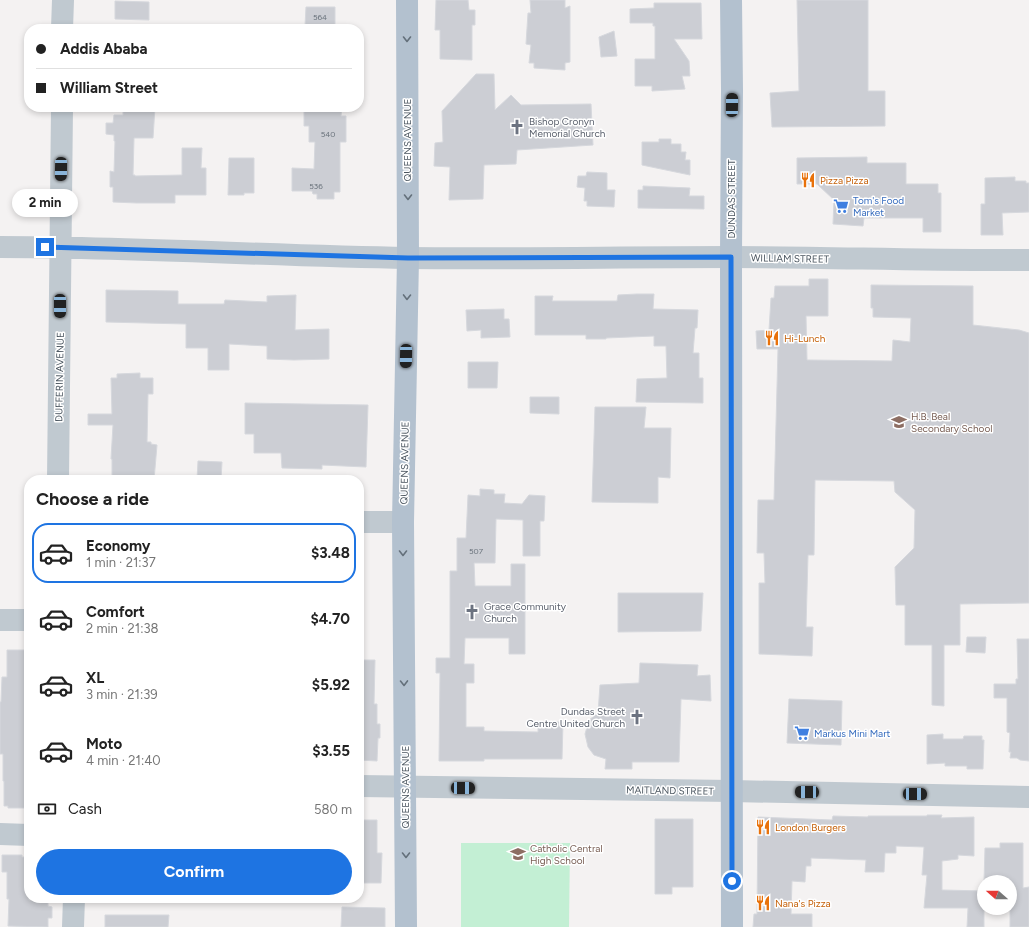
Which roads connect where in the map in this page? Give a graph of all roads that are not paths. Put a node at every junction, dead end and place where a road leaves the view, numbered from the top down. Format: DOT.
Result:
graph roads {
  1 [pos="63,0"];
  2 [pos="407,0"];
  3 [pos="731,0"];
  4 [pos="62,24"];
  5 [pos="62,112"];
  6 [pos="0,247"];
  7 [pos="60,247"];
  8 [pos="731,257"];
  9 [pos="408,258"];
  10 [pos="1029,260"];
  11 [pos="58,475"];
  12 [pos="364,522"];
  13 [pos="403,522"];
  14 [pos="0,620"];
  15 [pos="24,620"];
  16 [pos="364,786"];
  17 [pos="405,787"];
  18 [pos="732,791"];
  19 [pos="1029,797"];
  20 [pos="0,834"];
  21 [pos="24,835"];
  22 [pos="74,903"];
  23 [pos="73,927"];
  24 [pos="406,927"];
  25 [pos="732,927"];
  1 -- 4 [label="street"];
  2 -- 9 [label="main road, QUEENS AVENUE, one-way"];
  3 -- 8 [label="main road, DUNDAS STREET"];
  5 -- 7 [label="street, DUFFERIN AVENUE"];
  6 -- 7 [label="street, WILLIAM STREET"];
  7 -- 9 [label="street, WILLIAM STREET"];
  7 -- 11 [label="street, DUFFERIN AVENUE"];
  8 -- 9 [label="street, WILLIAM STREET"];
  8 -- 10 [label="street, WILLIAM STREET"];
  8 -- 18 [label="main road, DUNDAS STREET"];
  9 -- 13 [label="main road, QUEENS AVENUE, one-way"];
  12 -- 13 [label="street"];
  13 -- 17 [label="main road, QUEENS AVENUE, one-way"];
  14 -- 15 [label="street"];
  16 -- 17 [label="street, MAITLAND STREET"];
  17 -- 18 [label="street, MAITLAND STREET"];
  17 -- 24 [label="main road, QUEENS AVENUE, one-way"];
  18 -- 19 [label="street, MAITLAND STREET"];
  18 -- 25 [label="main road, DUNDAS STREET"];
  20 -- 21 [label="street"];
  22 -- 23 [label="street"];
}
